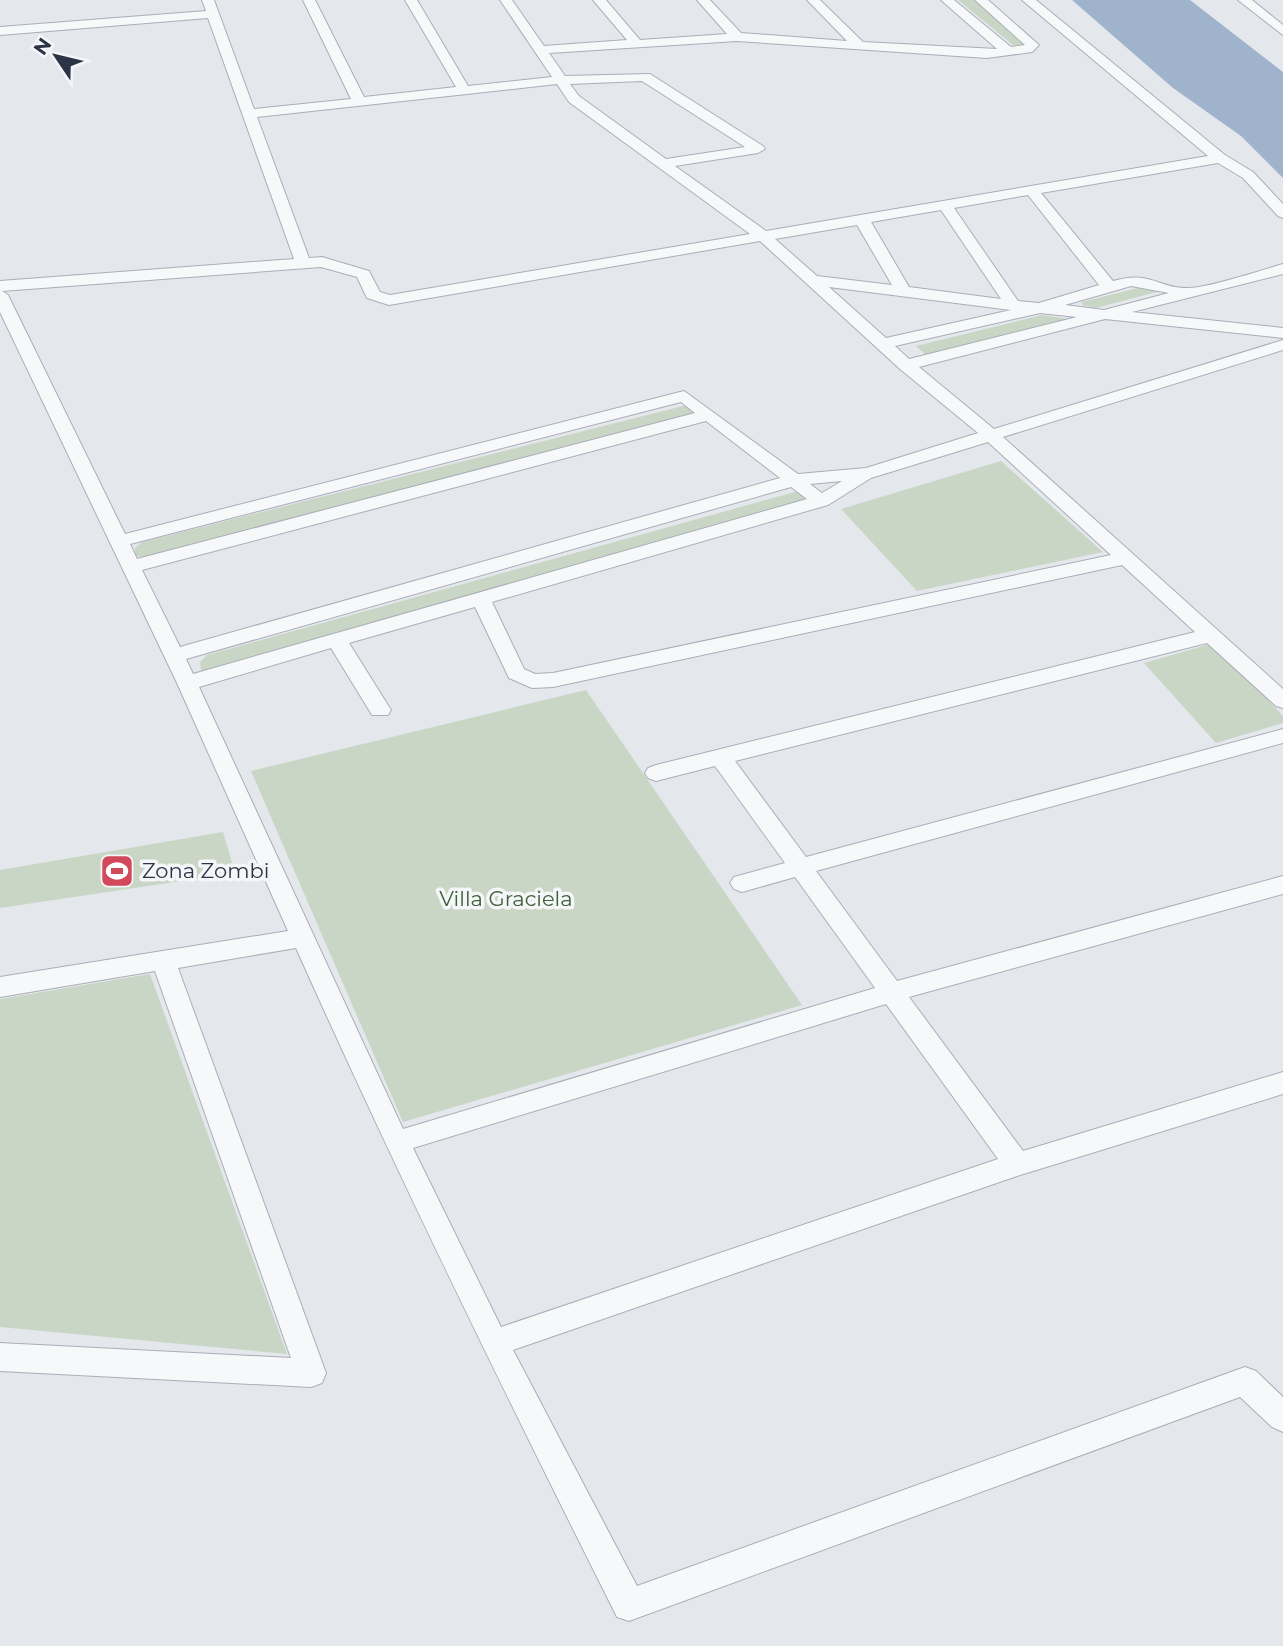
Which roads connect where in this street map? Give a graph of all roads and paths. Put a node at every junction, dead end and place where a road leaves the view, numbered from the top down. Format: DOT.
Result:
graph roads {
  1 [pos="309,0"];
  2 [pos="411,0"];
  3 [pos="506,0"];
  4 [pos="599,0"];
  5 [pos="703,0"];
  6 [pos="813,0"];
  7 [pos="947,0"];
  8 [pos="981,0"];
  9 [pos="1028,0"];
  10 [pos="1244,0"];
  11 [pos="211,7"];
  12 [pos="0,31"];
  13 [pos="1283,31"];
  14 [pos="737,37"];
  15 [pos="635,42"];
  16 [pos="861,47"];
  17 [pos="540,50"];
  18 [pos="1008,51"];
  19 [pos="560,80"];
  20 [pos="464,90"];
  21 [pos="359,102"];
  22 [pos="249,114"];
  23 [pos="1220,158"];
  24 [pos="665,163"];
  25 [pos="1032,191"];
  26 [pos="945,205"];
  27 [pos="1283,213"];
  28 [pos="862,218"];
  29 [pos="763,236"];
  30 [pos="303,263"];
  31 [pos="1280,273"];
  32 [pos="810,280"];
  33 [pos="0,286"];
  34 [pos="1109,286"];
  35 [pos="904,290"];
  36 [pos="1182,293"];
  37 [pos="0,295"];
  38 [pos="1013,305"];
  39 [pos="1039,308"];
  40 [pos="1098,314"];
  41 [pos="1283,333"];
  42 [pos="883,344"];
  43 [pos="1283,345"];
  44 [pos="906,365"];
  45 [pos="709,415"];
  46 [pos="993,437"];
  47 [pos="868,473"];
  48 [pos="794,480"];
  49 [pos="821,500"];
  50 [pos="119,541"];
  51 [pos="1126,558"];
  52 [pos="131,567"];
  53 [pos="481,599"];
  54 [pos="1211,635"];
  55 [pos="337,641"];
  56 [pos="174,656"];
  57 [pos="187,683"];
  58 [pos="1283,701"];
  59 [pos="380,710"];
  60 [pos="1283,736"];
  61 [pos="720,757"];
  62 [pos="656,773"];
  63 [pos="800,867"];
  64 [pos="742,883"];
  65 [pos="1283,885"];
  66 [pos="303,938"];
  67 [pos="163,960"];
  68 [pos="0,987"];
  69 [pos="890,993"];
  70 [pos="1283,1083"];
  71 [pos="396,1142"];
  72 [pos="1017,1164"];
  73 [pos="494,1343"];
  74 [pos="0,1357"];
  75 [pos="1283,1417"];
  1 -- 21 [label="street"];
  2 -- 20 [label="street"];
  3 -- 17 [label="street"];
  4 -- 15 [label="street"];
  5 -- 14 [label="street"];
  6 -- 16 [label="street"];
  7 -- 18 [label="street"];
  8 -- 18 [label="street"];
  9 -- 23 [label="street"];
  10 -- 13 [label="street"];
  11 -- 12 [label="street"];
  11 -- 22 [label="street"];
  14 -- 15 [label="street"];
  14 -- 16 [label="street"];
  15 -- 17 [label="street"];
  16 -- 18 [label="street"];
  17 -- 19 [label="street"];
  19 -- 20 [label="street"];
  19 -- 24 [label="street"];
  19 -- 24 [label="street"];
  20 -- 21 [label="street"];
  21 -- 22 [label="street"];
  22 -- 30 [label="street"];
  23 -- 25 [label="street"];
  23 -- 27 [label="street"];
  24 -- 29 [label="street"];
  25 -- 26 [label="street"];
  25 -- 34 [label="street"];
  26 -- 28 [label="street"];
  26 -- 38 [label="street"];
  28 -- 29 [label="street"];
  28 -- 35 [label="street"];
  29 -- 30 [label="street"];
  29 -- 32 [label="street"];
  30 -- 33 [label="street"];
  31 -- 36 [label="street"];
  32 -- 35 [label="street"];
  32 -- 42 [label="street"];
  34 -- 36 [label="street"];
  34 -- 39 [label="street"];
  35 -- 38 [label="street"];
  36 -- 40 [label="street"];
  37 -- 50 [label="street"];
  38 -- 39 [label="street"];
  39 -- 40 [label="street"];
  39 -- 42 [label="street"];
  40 -- 41 [label="street"];
  40 -- 44 [label="street"];
  42 -- 44 [label="street"];
  43 -- 46 [label="street"];
  44 -- 46 [label="street"];
  45 -- 48 [label="street"];
  45 -- 50 [label="street"];
  45 -- 52 [label="street"];
  46 -- 47 [label="street"];
  46 -- 51 [label="street"];
  47 -- 48 [label="street"];
  47 -- 49 [label="street"];
  48 -- 49 [label="street"];
  48 -- 56 [label="street"];
  49 -- 53 [label="street"];
  50 -- 52 [label="street"];
  51 -- 53 [label="street"];
  51 -- 54 [label="street"];
  52 -- 56 [label="street"];
  53 -- 55 [label="street"];
  54 -- 58 [label="street"];
  54 -- 61 [label="street"];
  55 -- 57 [label="street"];
  55 -- 59 [label="street"];
  56 -- 57 [label="street"];
  57 -- 66 [label="street"];
  60 -- 63 [label="street"];
  61 -- 62 [label="street"];
  61 -- 63 [label="street"];
  63 -- 64 [label="street"];
  63 -- 69 [label="street"];
  65 -- 69 [label="street"];
  66 -- 67 [label="street"];
  66 -- 71 [label="street"];
  67 -- 68 [label="street"];
  67 -- 74 [label="street"];
  69 -- 71 [label="street"];
  69 -- 72 [label="street"];
  70 -- 72 [label="street"];
  71 -- 73 [label="street"];
  72 -- 73 [label="street"];
  73 -- 75 [label="street"];
}
